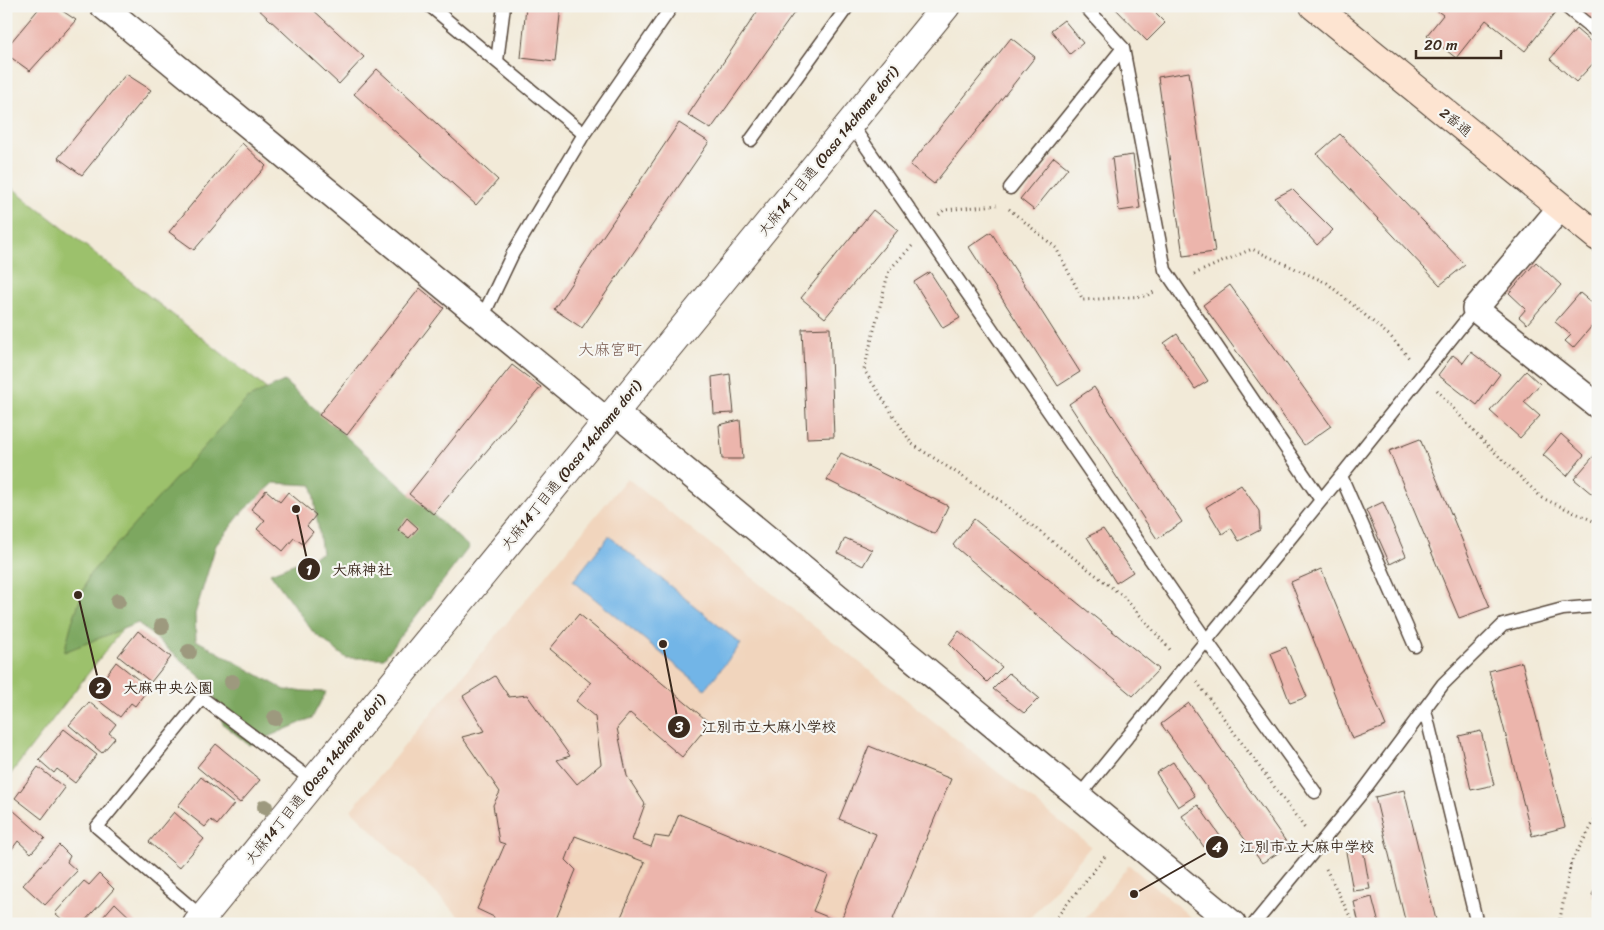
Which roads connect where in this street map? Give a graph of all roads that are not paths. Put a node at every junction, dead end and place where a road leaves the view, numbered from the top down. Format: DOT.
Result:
graph roads {
  1 [pos="104,6"];
  2 [pos="430,6"];
  3 [pos="504,6"];
  4 [pos="672,6"];
  5 [pos="848,6"];
  6 [pos="946,6"];
  7 [pos="1085,6"];
  8 [pos="1314,6"];
  9 [pos="1565,6"];
  10 [pos="447,12"];
  11 [pos="1598,33"];
  12 [pos="1123,48"];
  13 [pos="497,61"];
  14 [pos="850,123"];
  15 [pos="584,134"];
  16 [pos="751,140"];
  17 [pos="1010,188"];
  18 [pos="1561,207"];
  19 [pos="1598,237"];
  20 [pos="1475,309"];
  21 [pos="482,318"];
  22 [pos="1598,406"];
  23 [pos="611,417"];
  24 [pos="1341,476"];
  25 [pos="1322,500"];
  26 [pos="1598,606"];
  27 [pos="1206,640"];
  28 [pos="1415,646"];
  29 [pos="1425,710"];
  30 [pos="313,781"];
  31 [pos="1315,792"];
  32 [pos="1080,796"];
  33 [pos="200,920"];
  34 [pos="1233,924"];
  35 [pos="1254,924"];
  36 [pos="1477,924"];
  1 -- 21 [label="street"];
  2 -- 10 [label="lane"];
  3 -- 13 [label="lane"];
  4 -- 15 [label="lane"];
  5 -- 16 [label="lane"];
  6 -- 14 [label="street, 大麻14丁目通 (Oasa 14chome dori)"];
  7 -- 12 [label="lane"];
  8 -- 18 [label="main road, 2番通"];
  9 -- 11 [label="lane"];
  10 -- 13 [label="lane"];
  12 -- 17 [label="lane"];
  12 -- 25 [label="lane"];
  13 -- 15 [label="lane"];
  14 -- 23 [label="street, 大麻14丁目通 (Oasa 14chome dori)"];
  14 -- 27 [label="lane"];
  15 -- 21 [label="lane"];
  18 -- 19 [label="main road, 2番通"];
  18 -- 20 [label="street"];
  20 -- 22 [label="street"];
  20 -- 24 [label="lane"];
  21 -- 23 [label="street"];
  23 -- 30 [label="street, 大麻14丁目通 (Oasa 14chome dori)"];
  23 -- 32 [label="street"];
  24 -- 25 [label="lane"];
  24 -- 28 [label="lane"];
  25 -- 27 [label="lane"];
  26 -- 29 [label="lane"];
  27 -- 31 [label="lane"];
  27 -- 32 [label="lane"];
  29 -- 35 [label="lane"];
  29 -- 36 [label="lane"];
  30 -- 33 [label="street, 大麻14丁目通 (Oasa 14chome dori)"];
  30 -- 33 [label="lane"];
  32 -- 34 [label="street"];
}
